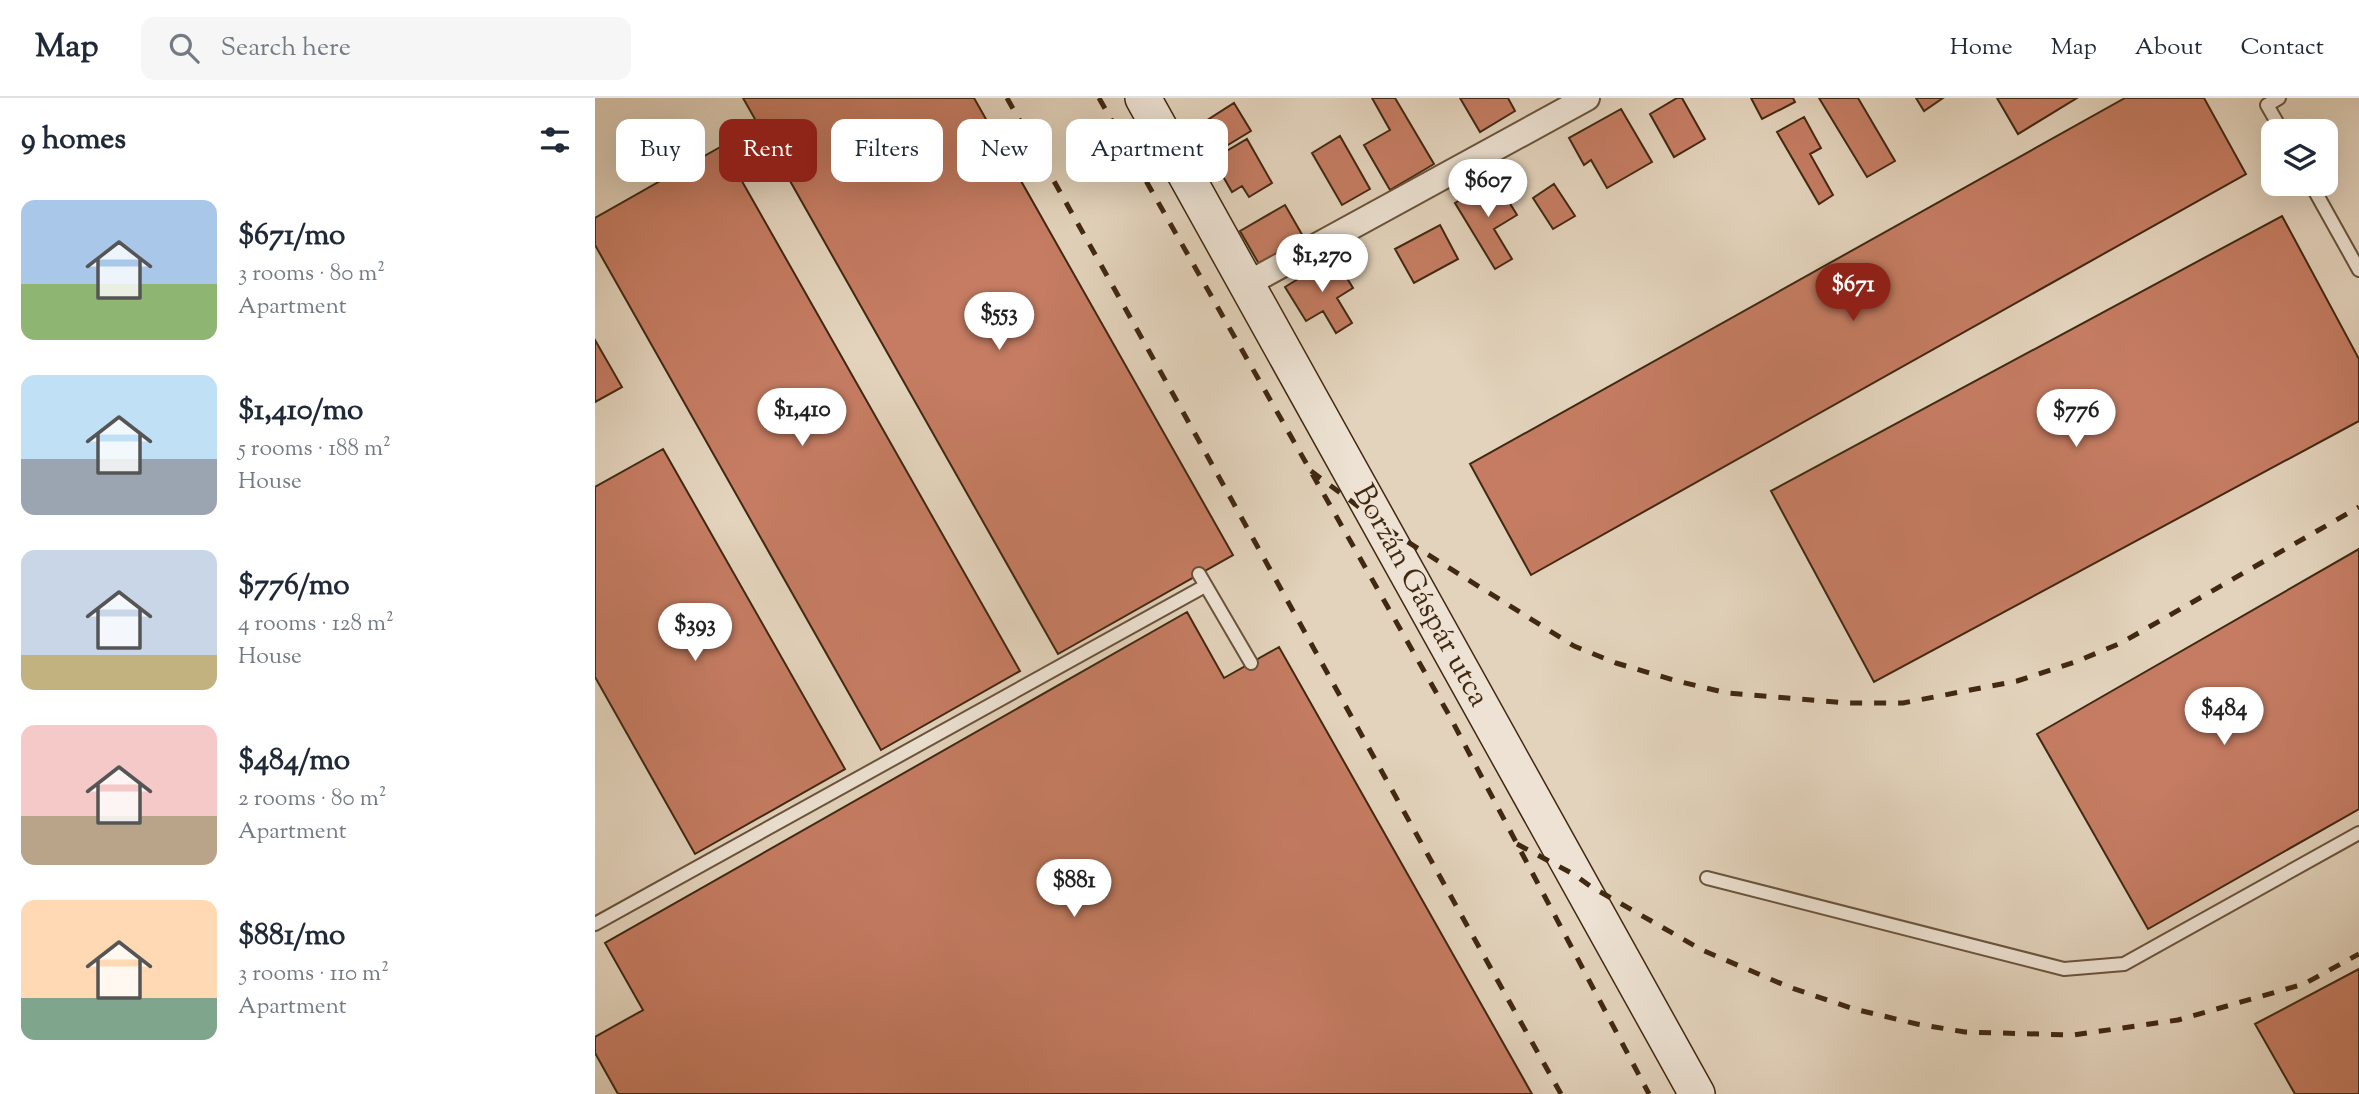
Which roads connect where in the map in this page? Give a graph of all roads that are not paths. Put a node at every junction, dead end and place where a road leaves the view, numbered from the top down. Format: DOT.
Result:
graph roads {
  1 [pos="1143,98"];
  2 [pos="1587,98"];
  3 [pos="2279,98"];
  4 [pos="2275,119"];
  5 [pos="2318,196"];
  6 [pos="2359,270"];
  7 [pos="1247,285"];
  8 [pos="1251,663"];
  9 [pos="2359,833"];
  10 [pos="1707,878"];
  11 [pos="595,924"];
  12 [pos="1697,1094"];
  1 -- 7 [label="street, Borzán Gáspár utca"];
  2 -- 7 [label="street"];
  3 -- 4 [label="lane"];
  5 -- 6 [label="lane"];
  7 -- 12 [label="street, Borzán Gáspár utca"];
  8 -- 11 [label="lane"];
  9 -- 10 [label="lane"];
}
